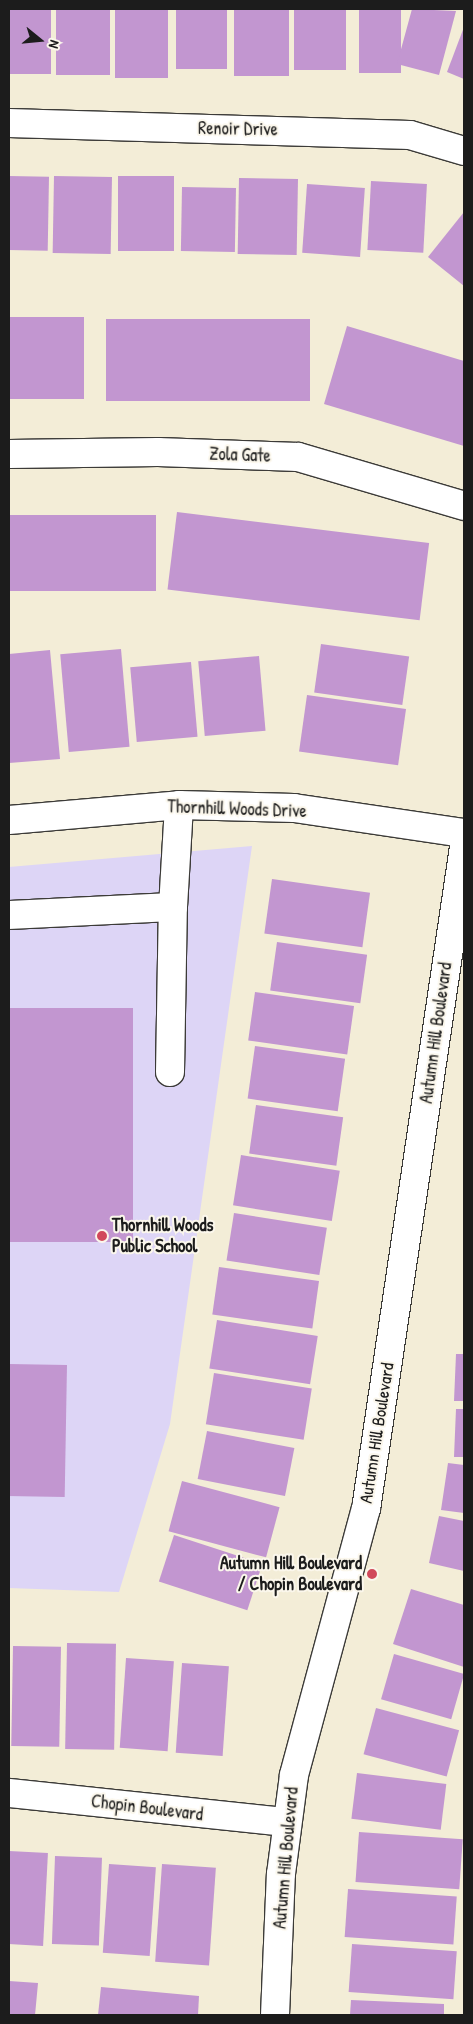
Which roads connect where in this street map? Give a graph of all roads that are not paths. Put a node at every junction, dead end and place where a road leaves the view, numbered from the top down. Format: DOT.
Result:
graph roads {
  1 [pos="9,123"];
  2 [pos="464,151"];
  3 [pos="9,454"];
  4 [pos="464,506"];
  5 [pos="178,805"];
  6 [pos="9,820"];
  7 [pos="464,834"];
  8 [pos="464,847"];
  9 [pos="173,906"];
  10 [pos="9,915"];
  11 [pos="170,1072"];
  12 [pos="9,1792"];
  13 [pos="286,1822"];
  14 [pos="275,2015"];
  1 -- 2 [label="street, Renoir Drive"];
  3 -- 4 [label="street, Zola Gate"];
  5 -- 6 [label="street, Thornhill Woods Drive"];
  5 -- 7 [label="street, Thornhill Woods Drive"];
  5 -- 9 [label="street"];
  8 -- 13 [label="street, Autumn Hill Boulevard"];
  9 -- 10 [label="street"];
  9 -- 11 [label="street"];
  12 -- 13 [label="street, Chopin Boulevard"];
  13 -- 14 [label="street, Autumn Hill Boulevard"];
}
